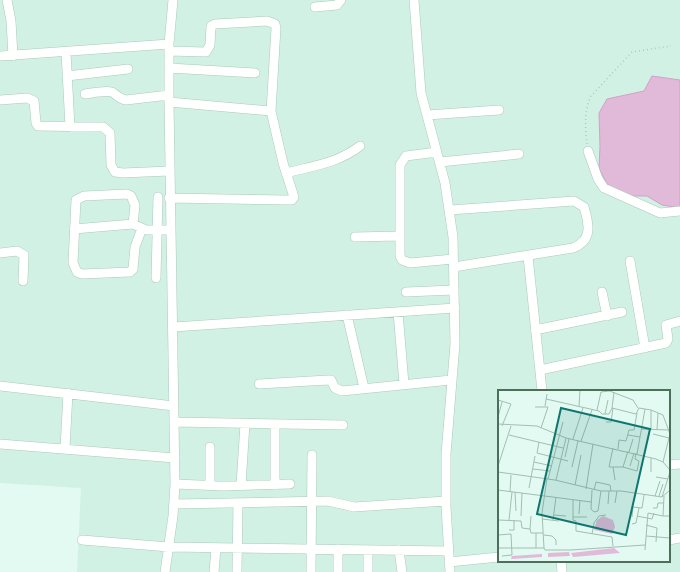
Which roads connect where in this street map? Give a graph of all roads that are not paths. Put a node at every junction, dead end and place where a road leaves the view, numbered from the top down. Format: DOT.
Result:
graph roads {
  1 [pos="7,0"];
  2 [pos="173,0"];
  3 [pos="340,0"];
  4 [pos="414,0"];
  5 [pos="315,7"];
  6 [pos="169,48"];
  7 [pos="66,52"];
  8 [pos="0,56"];
  9 [pos="13,56"];
  10 [pos="169,68"];
  11 [pos="128,69"];
  12 [pos="256,72"];
  13 [pos="67,76"];
  14 [pos="85,94"];
  15 [pos="169,98"];
  16 [pos="0,100"];
  17 [pos="499,110"];
  18 [pos="271,111"];
  19 [pos="427,115"];
  20 [pos="70,126"];
  21 [pos="360,146"];
  22 [pos="588,151"];
  23 [pos="438,152"];
  24 [pos="519,154"];
  25 [pos="440,162"];
  26 [pos="170,171"];
  27 [pos="286,173"];
  28 [pos="158,197"];
  29 [pos="169,198"];
  30 [pos="450,210"];
  31 [pos="680,211"];
  32 [pos="137,226"];
  33 [pos="74,229"];
  34 [pos="157,230"];
  35 [pos="170,230"];
  36 [pos="399,236"];
  37 [pos="355,238"];
  38 [pos="0,253"];
  39 [pos="528,256"];
  40 [pos="630,262"];
  41 [pos="453,263"];
  42 [pos="156,278"];
  43 [pos="23,281"];
  44 [pos="454,290"];
  45 [pos="406,292"];
  46 [pos="602,292"];
  47 [pos="455,308"];
  48 [pos="398,312"];
  49 [pos="622,312"];
  50 [pos="347,315"];
  51 [pos="607,316"];
  52 [pos="680,321"];
  53 [pos="173,327"];
  54 [pos="536,330"];
  55 [pos="645,348"];
  56 [pos="540,370"];
  57 [pos="451,380"];
  58 [pos="259,384"];
  59 [pos="404,384"];
  60 [pos="0,386"];
  61 [pos="364,388"];
  62 [pos="542,390"];
  63 [pos="68,393"];
  64 [pos="174,406"];
  65 [pos="175,422"];
  66 [pos="245,424"];
  67 [pos="275,425"];
  68 [pos="343,425"];
  69 [pos="0,444"];
  70 [pos="210,447"];
  71 [pos="65,448"];
  72 [pos="312,455"];
  73 [pos="175,458"];
  74 [pos="680,464"];
  75 [pos="670,465"];
  76 [pos="175,484"];
  77 [pos="290,484"];
  78 [pos="210,485"];
  79 [pos="241,485"];
  80 [pos="275,485"];
  81 [pos="446,501"];
  82 [pos="311,502"];
  83 [pos="238,503"];
  84 [pos="174,504"];
  85 [pos="680,538"];
  86 [pos="82,540"];
  87 [pos="670,540"];
  88 [pos="169,547"];
  89 [pos="216,548"];
  90 [pos="236,548"];
  91 [pos="311,549"];
  92 [pos="338,549"];
  93 [pos="368,550"];
  94 [pos="399,550"];
  95 [pos="448,551"];
  96 [pos="498,557"];
  97 [pos="450,562"];
  98 [pos="561,562"];
  99 [pos="165,572"];
  100 [pos="214,572"];
  101 [pos="237,572"];
  102 [pos="311,572"];
  103 [pos="338,572"];
  104 [pos="368,572"];
  105 [pos="402,572"];
  106 [pos="450,572"];
  107 [pos="562,572"];
  1 -- 9 [label="street"];
  2 -- 6 [label="street"];
  3 -- 5 [label="street"];
  4 -- 19 [label="street"];
  6 -- 7 [label="street"];
  6 -- 10 [label="street"];
  6 -- 18 [label="street"];
  7 -- 9 [label="street"];
  7 -- 13 [label="street"];
  8 -- 9 [label="street"];
  10 -- 12 [label="street"];
  10 -- 15 [label="street"];
  11 -- 13 [label="street"];
  13 -- 20 [label="street"];
  14 -- 15 [label="street"];
  15 -- 18 [label="street"];
  15 -- 26 [label="street"];
  16 -- 20 [label="street"];
  17 -- 19 [label="street"];
  18 -- 27 [label="street"];
  19 -- 23 [label="street"];
  20 -- 26 [label="street"];
  21 -- 27 [label="street"];
  22 -- 31 [label="street"];
  23 -- 25 [label="street"];
  23 -- 36 [label="street"];
  24 -- 25 [label="street"];
  25 -- 30 [label="street"];
  26 -- 29 [label="street"];
  27 -- 29 [label="street"];
  28 -- 34 [label="street"];
  29 -- 35 [label="street"];
  30 -- 39 [label="street"];
  30 -- 41 [label="street"];
  32 -- 33 [label="street"];
  32 -- 33 [label="street"];
  32 -- 33 [label="street"];
  32 -- 34 [label="street"];
  34 -- 35 [label="street"];
  34 -- 42 [label="street"];
  35 -- 53 [label="street"];
  36 -- 37 [label="street"];
  36 -- 41 [label="street"];
  38 -- 43 [label="street"];
  39 -- 41 [label="street"];
  39 -- 54 [label="street"];
  40 -- 55 [label="street"];
  41 -- 44 [label="street"];
  44 -- 45 [label="street"];
  44 -- 47 [label="street"];
  46 -- 51 [label="street"];
  47 -- 48 [label="street"];
  47 -- 57 [label="street"];
  48 -- 50 [label="street"];
  48 -- 59 [label="street"];
  49 -- 51 [label="street"];
  50 -- 53 [label="street"];
  50 -- 61 [label="street"];
  51 -- 54 [label="street"];
  52 -- 55 [label="street"];
  53 -- 64 [label="street"];
  54 -- 56 [label="street"];
  55 -- 56 [label="street"];
  56 -- 62 [label="street"];
  57 -- 59 [label="street"];
  57 -- 81 [label="street"];
  58 -- 61 [label="street"];
  59 -- 61 [label="street"];
  60 -- 63 [label="street"];
  63 -- 64 [label="street"];
  63 -- 71 [label="street"];
  64 -- 65 [label="street"];
  65 -- 66 [label="street"];
  65 -- 73 [label="street"];
  66 -- 67 [label="street"];
  66 -- 79 [label="street"];
  67 -- 68 [label="street"];
  67 -- 80 [label="street"];
  69 -- 71 [label="street"];
  70 -- 78 [label="street"];
  71 -- 73 [label="street"];
  72 -- 82 [label="street"];
  73 -- 76 [label="street"];
  74 -- 75 [label="street"];
  76 -- 78 [label="street"];
  76 -- 84 [label="street"];
  77 -- 80 [label="street"];
  78 -- 79 [label="street"];
  79 -- 80 [label="street"];
  81 -- 82 [label="street"];
  81 -- 95 [label="street"];
  82 -- 83 [label="street"];
  82 -- 91 [label="street"];
  83 -- 84 [label="street"];
  83 -- 90 [label="street"];
  84 -- 88 [label="street"];
  85 -- 87 [label="street"];
  86 -- 88 [label="street"];
  88 -- 89 [label="street"];
  88 -- 99 [label="street"];
  89 -- 90 [label="street"];
  89 -- 100 [label="street"];
  90 -- 91 [label="street"];
  90 -- 101 [label="street"];
  91 -- 92 [label="street"];
  91 -- 102 [label="street"];
  92 -- 93 [label="street"];
  92 -- 103 [label="street"];
  93 -- 94 [label="street"];
  93 -- 104 [label="street"];
  94 -- 95 [label="street"];
  94 -- 105 [label="street"];
  95 -- 97 [label="street"];
  96 -- 97 [label="street"];
  97 -- 106 [label="street"];
  98 -- 107 [label="street"];
}
